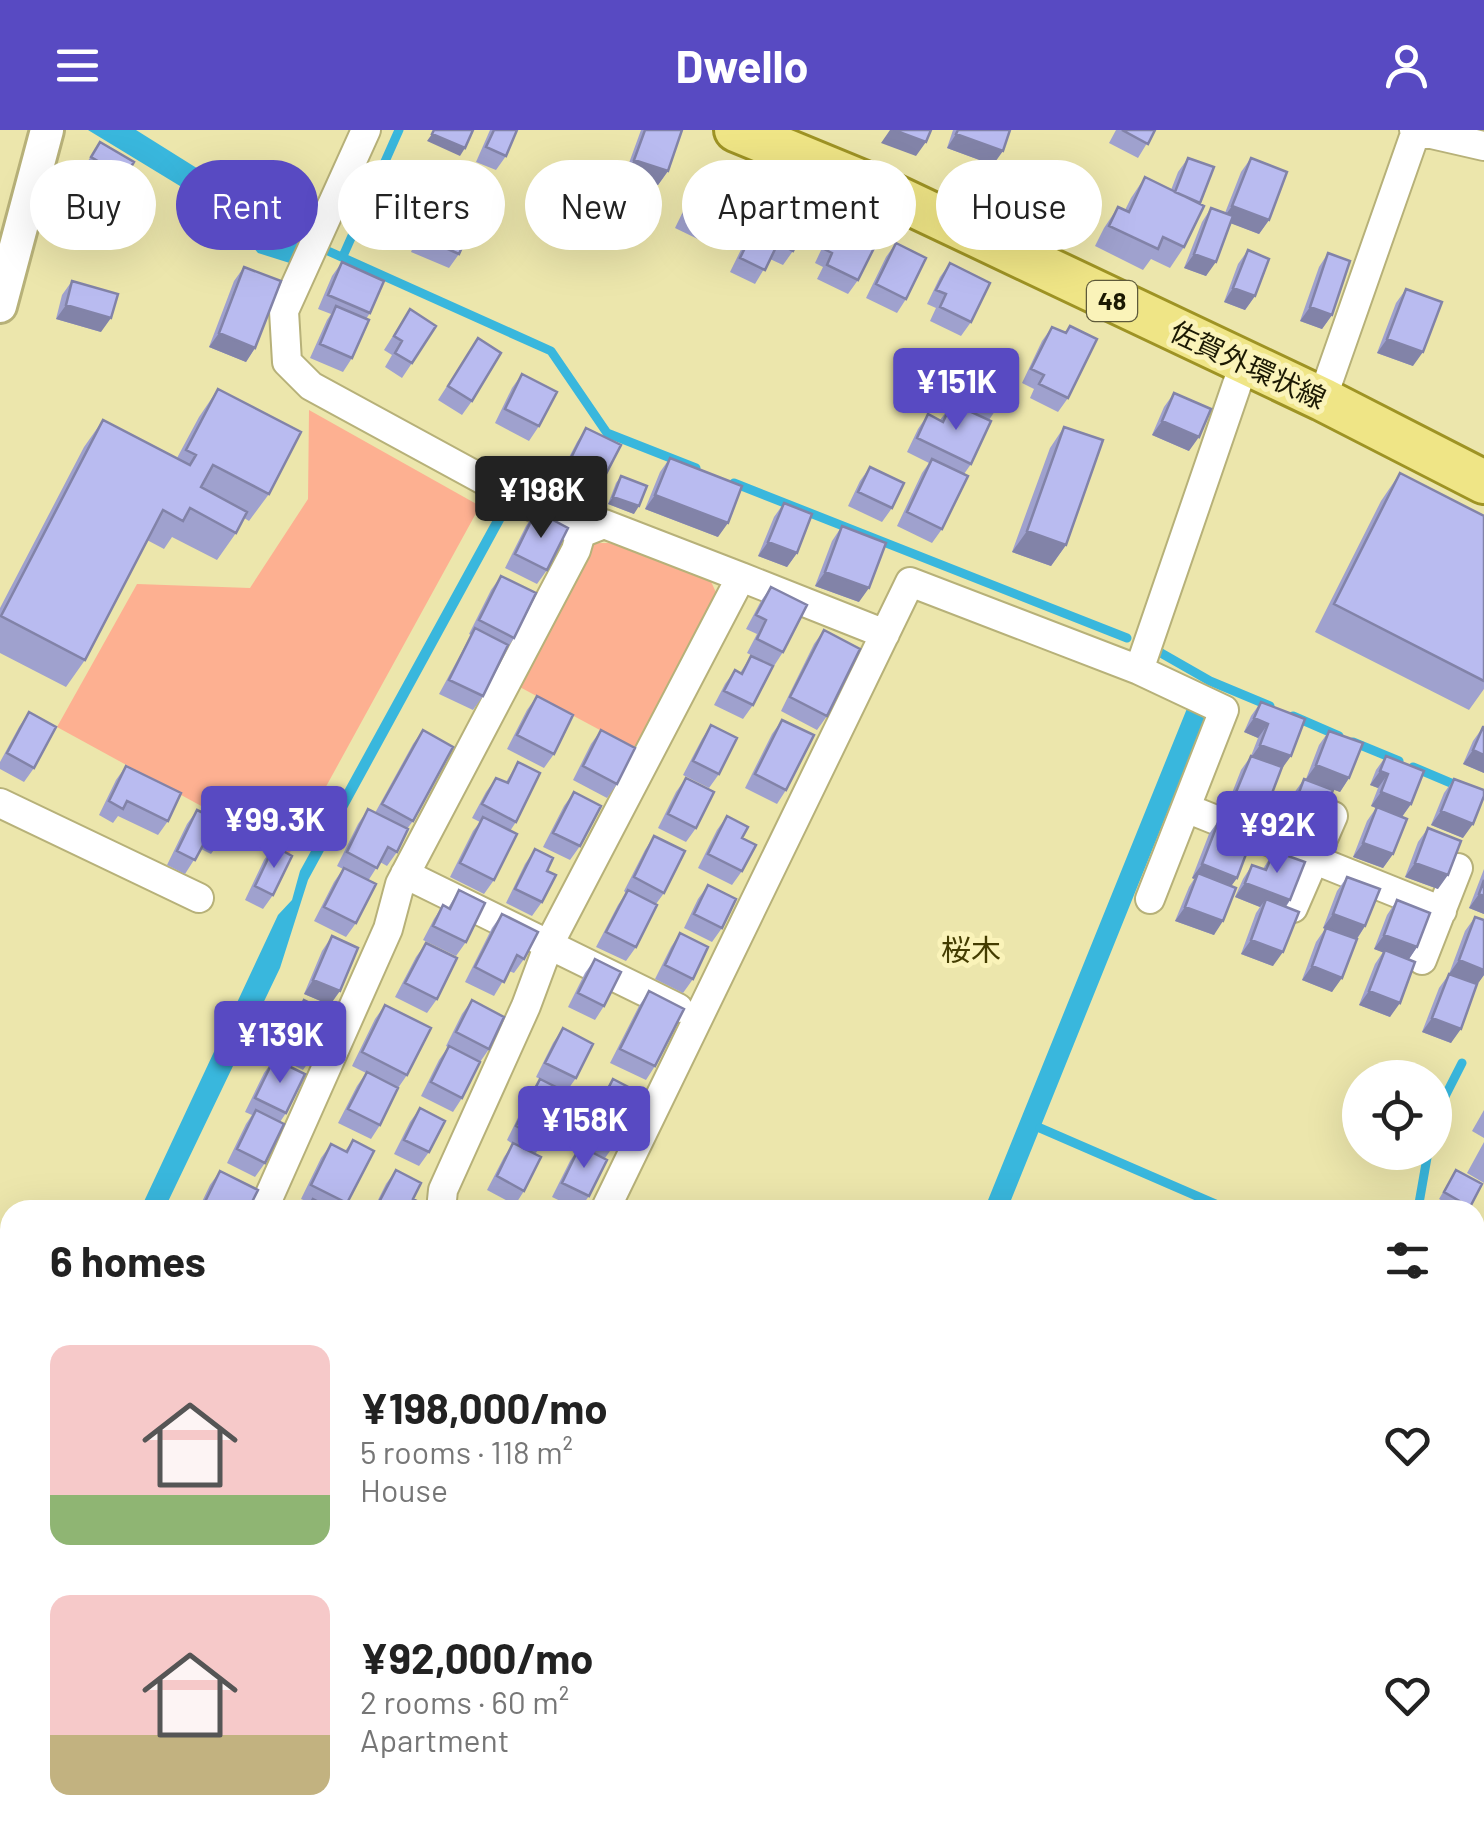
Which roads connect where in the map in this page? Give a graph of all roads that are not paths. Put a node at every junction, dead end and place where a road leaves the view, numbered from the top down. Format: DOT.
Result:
graph roads {
  1 [pos="47,130"];
  2 [pos="366,130"];
  3 [pos="1416,130"];
  4 [pos="749,132"];
  5 [pos="1484,146"];
  6 [pos="0,306"];
  7 [pos="1244,364"];
  8 [pos="1322,399"];
  9 [pos="1484,482"];
  10 [pos="581,533"];
  11 [pos="741,577"];
  12 [pos="885,634"];
  13 [pos="1139,670"];
  14 [pos="0,803"];
  15 [pos="1186,808"];
  16 [pos="1333,816"];
  17 [pos="1314,859"];
  18 [pos="1458,868"];
  19 [pos="405,874"];
  20 [pos="199,898"];
  21 [pos="1150,899"];
  22 [pos="1294,908"];
  23 [pos="1442,911"];
  24 [pos="549,944"];
  25 [pos="1422,960"];
  26 [pos="698,1018"];
  27 [pos="267,1200"];
  28 [pos="442,1200"];
  29 [pos="610,1200"];
  1 -- 6 [label="street"];
  2 -- 10 [label="street"];
  3 -- 5 [label="street"];
  3 -- 8 [label="street"];
  4 -- 7 [label="main road, 佐賀外環状線 / 48"];
  7 -- 8 [label="main road, 佐賀外環状線 / 48"];
  7 -- 13 [label="street"];
  8 -- 9 [label="main road, 佐賀外環状線 / 48"];
  10 -- 11 [label="street"];
  10 -- 19 [label="street"];
  11 -- 12 [label="street"];
  11 -- 24 [label="street"];
  12 -- 13 [label="street"];
  12 -- 26 [label="street"];
  13 -- 15 [label="street"];
  14 -- 20 [label="street"];
  15 -- 17 [label="street"];
  15 -- 21 [label="street"];
  16 -- 17 [label="street"];
  17 -- 22 [label="street"];
  17 -- 23 [label="street"];
  18 -- 23 [label="street"];
  19 -- 24 [label="street"];
  19 -- 27 [label="street"];
  23 -- 25 [label="street"];
  24 -- 26 [label="street"];
  24 -- 28 [label="street"];
  26 -- 29 [label="street"];
}
